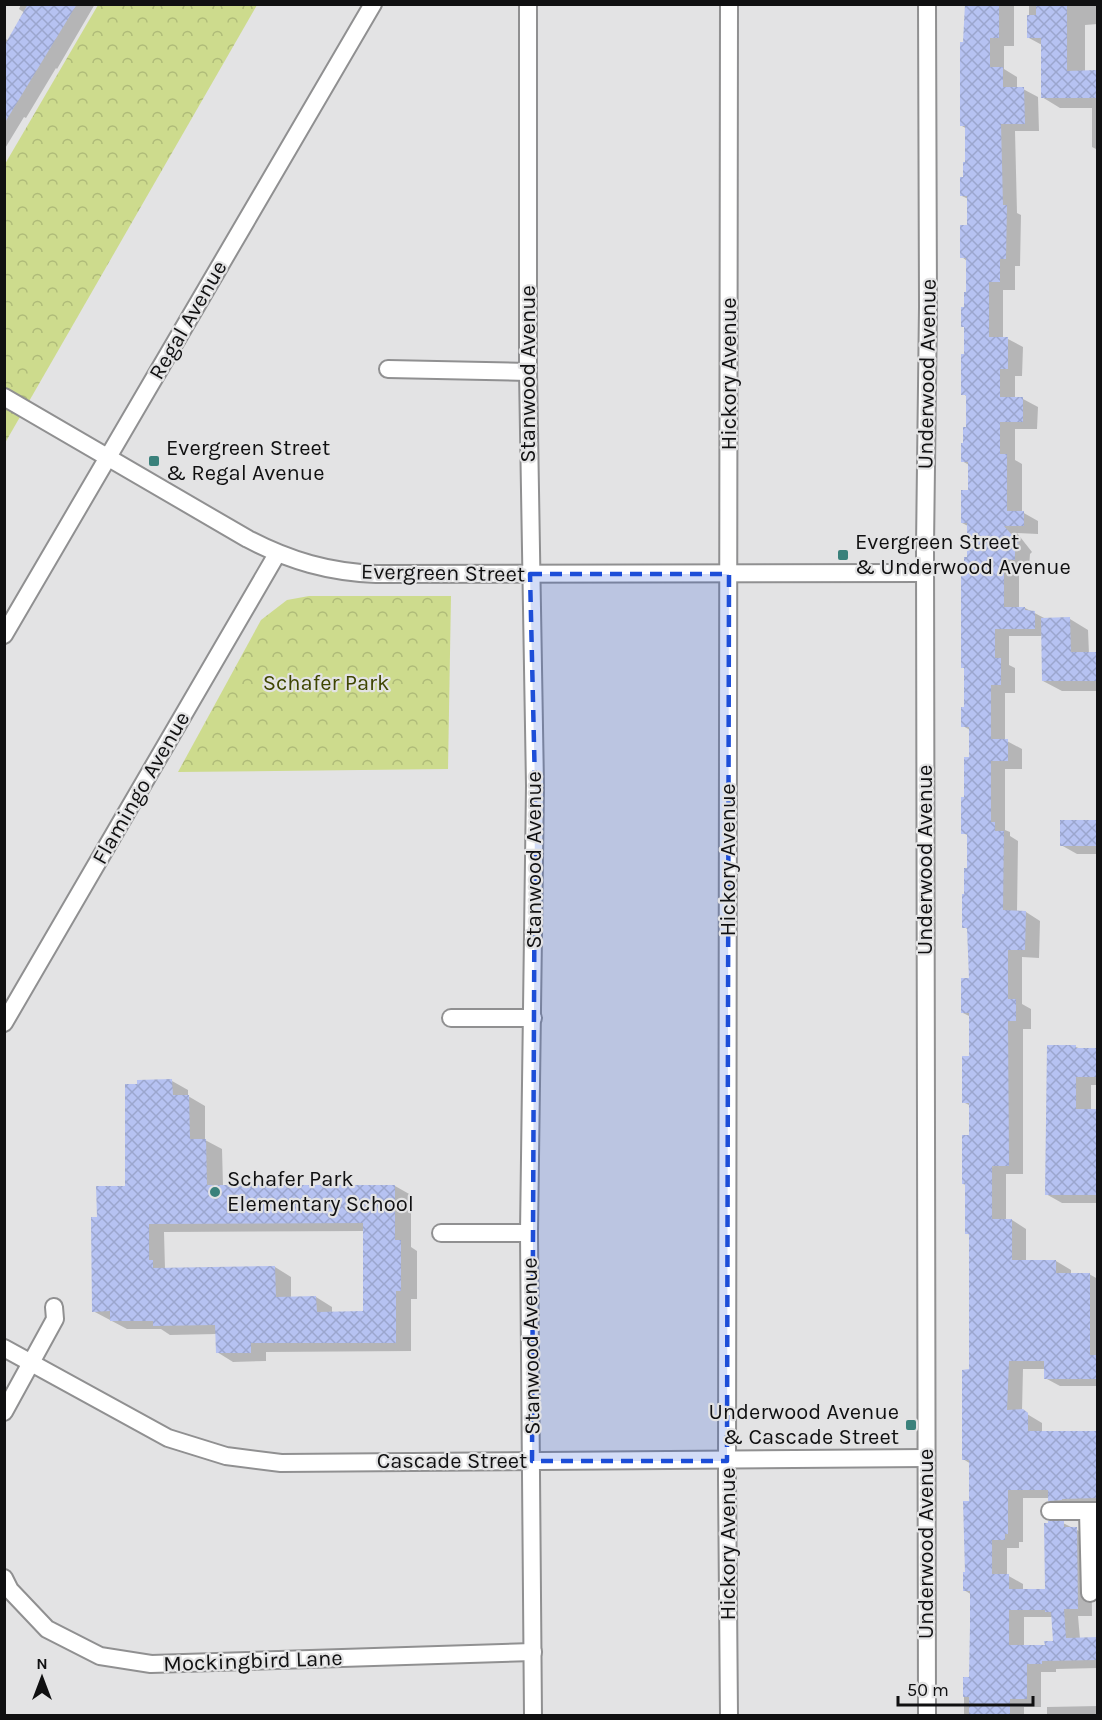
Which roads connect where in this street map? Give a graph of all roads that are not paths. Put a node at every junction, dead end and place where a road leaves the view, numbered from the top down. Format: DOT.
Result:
graph roads {
  1 [pos="373,4"];
  2 [pos="528,4"];
  3 [pos="729,4"];
  4 [pos="927,4"];
  5 [pos="388,369"];
  6 [pos="528,372"];
  7 [pos="4,397"];
  8 [pos="108,457"];
  9 [pos="277,554"];
  10 [pos="925,573"];
  11 [pos="530,574"];
  12 [pos="729,574"];
  13 [pos="4,635"];
  14 [pos="451,1018"];
  15 [pos="533,1018"];
  16 [pos="4,1023"];
  17 [pos="441,1233"];
  18 [pos="529,1233"];
  19 [pos="54,1307"];
  20 [pos="4,1347"];
  21 [pos="33,1364"];
  22 [pos="4,1412"];
  23 [pos="926,1458"];
  24 [pos="532,1461"];
  25 [pos="727,1461"];
  26 [pos="1050,1511"];
  27 [pos="1093,1511"];
  28 [pos="6,1587"];
  29 [pos="1090,1593"];
  30 [pos="533,1652"];
  31 [pos="533,1716"];
  32 [pos="729,1716"];
  33 [pos="927,1716"];
  1 -- 8 [label="street, Regal Avenue"];
  2 -- 6 [label="street, Stanwood Avenue"];
  3 -- 12 [label="street, Hickory Avenue"];
  4 -- 10 [label="street, Underwood Avenue"];
  5 -- 6 [label="street"];
  6 -- 11 [label="street, Stanwood Avenue"];
  7 -- 8 [label="street, Evergreen Street"];
  8 -- 9 [label="street, Evergreen Street"];
  8 -- 13 [label="street, Regal Avenue"];
  9 -- 11 [label="street, Evergreen Street"];
  9 -- 16 [label="street, Flamingo Avenue"];
  10 -- 12 [label="street, Evergreen Street"];
  10 -- 23 [label="street, Underwood Avenue"];
  11 -- 12 [label="street, Evergreen Street"];
  11 -- 15 [label="street, Stanwood Avenue"];
  12 -- 25 [label="street, Hickory Avenue"];
  14 -- 15 [label="street"];
  15 -- 18 [label="street, Stanwood Avenue"];
  17 -- 18 [label="street"];
  18 -- 24 [label="street, Stanwood Avenue"];
  19 -- 21 [label="street"];
  20 -- 21 [label="street, Cascade Street"];
  21 -- 22 [label="street"];
  21 -- 24 [label="street, Cascade Street"];
  23 -- 25 [label="street, Cascade Street"];
  23 -- 33 [label="street, Underwood Avenue"];
  24 -- 25 [label="street, Cascade Street"];
  24 -- 30 [label="street, Stanwood Avenue"];
  25 -- 32 [label="street, Hickory Avenue"];
  26 -- 27 [label="street"];
  27 -- 29 [label="street"];
  28 -- 30 [label="street, Mockingbird Lane"];
  30 -- 31 [label="street, Stanwood Avenue"];
}
